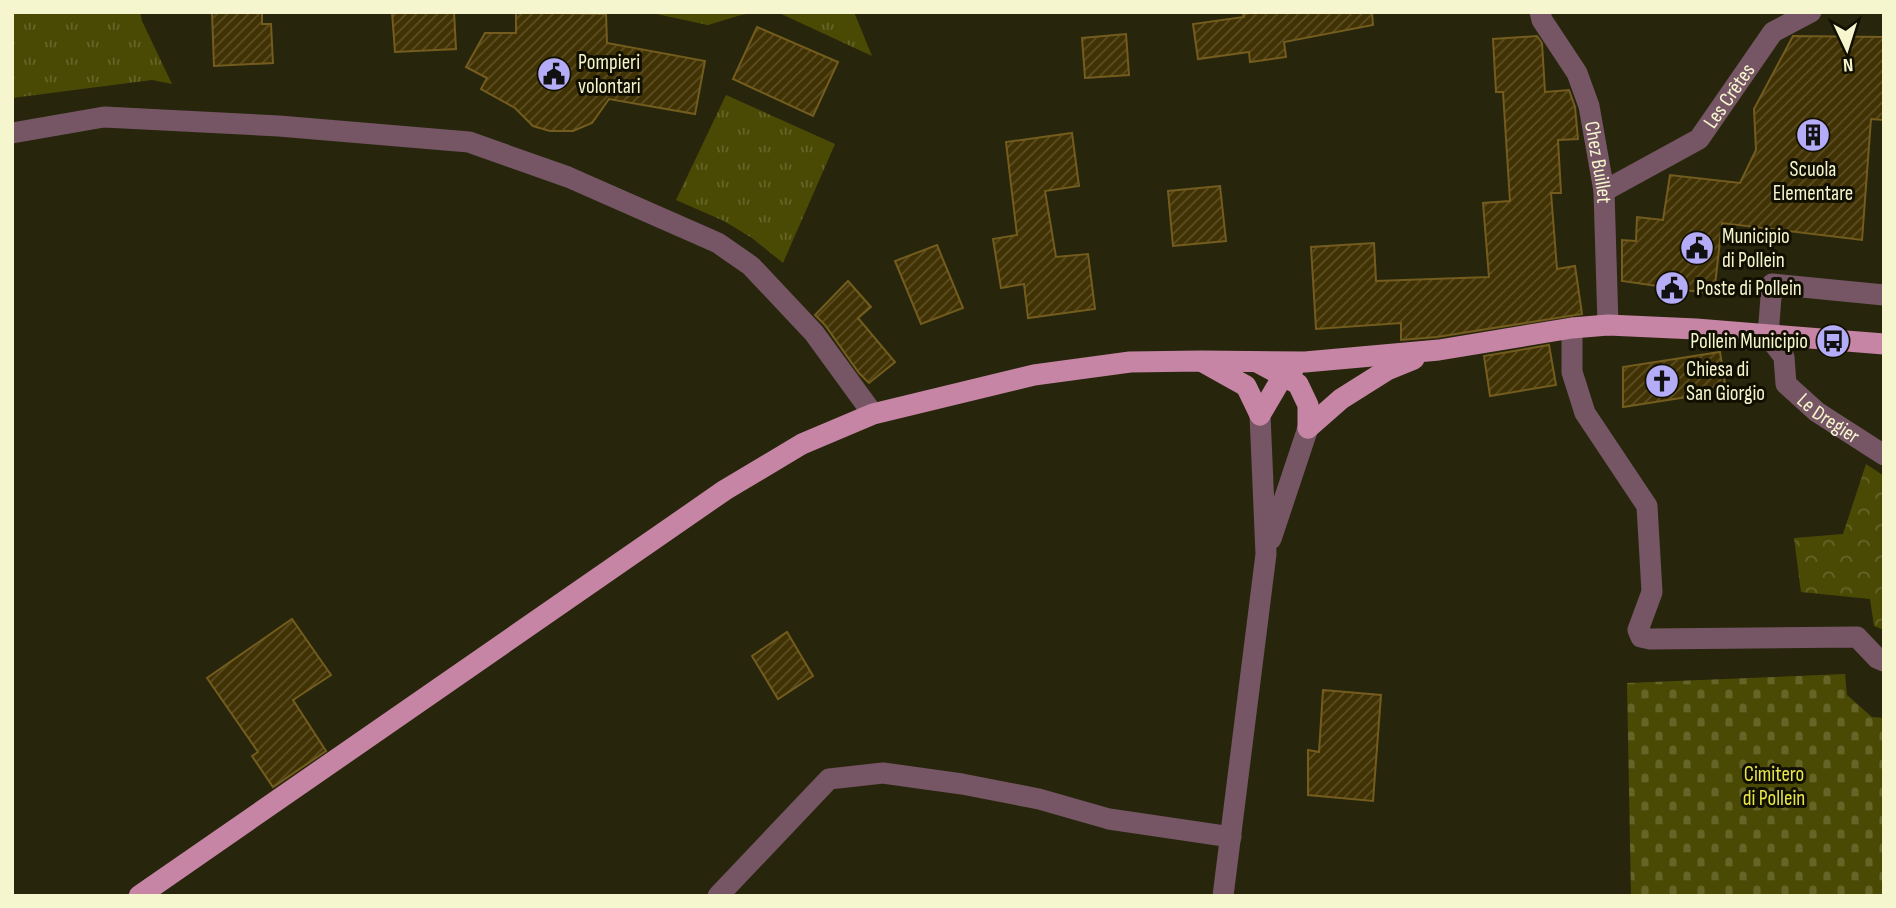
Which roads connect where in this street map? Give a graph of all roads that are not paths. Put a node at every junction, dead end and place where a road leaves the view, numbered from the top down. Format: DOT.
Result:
graph roads {
  1 [pos="1540,12"];
  2 [pos="1811,12"];
  3 [pos="12,133"];
  4 [pos="1604,191"];
  5 [pos="1884,295"];
  6 [pos="1608,325"];
  7 [pos="1572,328"];
  8 [pos="1768,336"];
  9 [pos="1884,344"];
  10 [pos="1439,350"];
  11 [pos="1201,360"];
  12 [pos="1255,361"];
  13 [pos="1305,362"];
  14 [pos="1283,376"];
  15 [pos="873,414"];
  16 [pos="1260,415"];
  17 [pos="1308,428"];
  18 [pos="1884,455"];
  19 [pos="1266,554"];
  20 [pos="1884,661"];
  21 [pos="1231,837"];
  22 [pos="139,896"];
  23 [pos="718,896"];
  24 [pos="1223,896"];
  1 -- 4 [label="street, Chez Buillet"];
  2 -- 4 [label="street, Les Crêtes"];
  3 -- 15 [label="street"];
  4 -- 6 [label="street, Chez Buillet"];
  5 -- 8 [label="street"];
  6 -- 7 [label="main road"];
  6 -- 8 [label="main road"];
  7 -- 10 [label="main road"];
  7 -- 20 [label="street"];
  8 -- 9 [label="main road"];
  8 -- 18 [label="street, Le Dregier"];
  10 -- 13 [label="main road"];
  10 -- 17 [label="main road"];
  11 -- 12 [label="main road"];
  11 -- 15 [label="main road"];
  11 -- 16 [label="main road"];
  12 -- 13 [label="main road"];
  12 -- 14 [label="main road"];
  13 -- 14 [label="main road"];
  14 -- 16 [label="main road"];
  14 -- 17 [label="main road"];
  15 -- 22 [label="main road"];
  16 -- 19 [label="street"];
  17 -- 19 [label="street"];
  19 -- 21 [label="street"];
  21 -- 23 [label="street"];
  21 -- 24 [label="street"];
}
